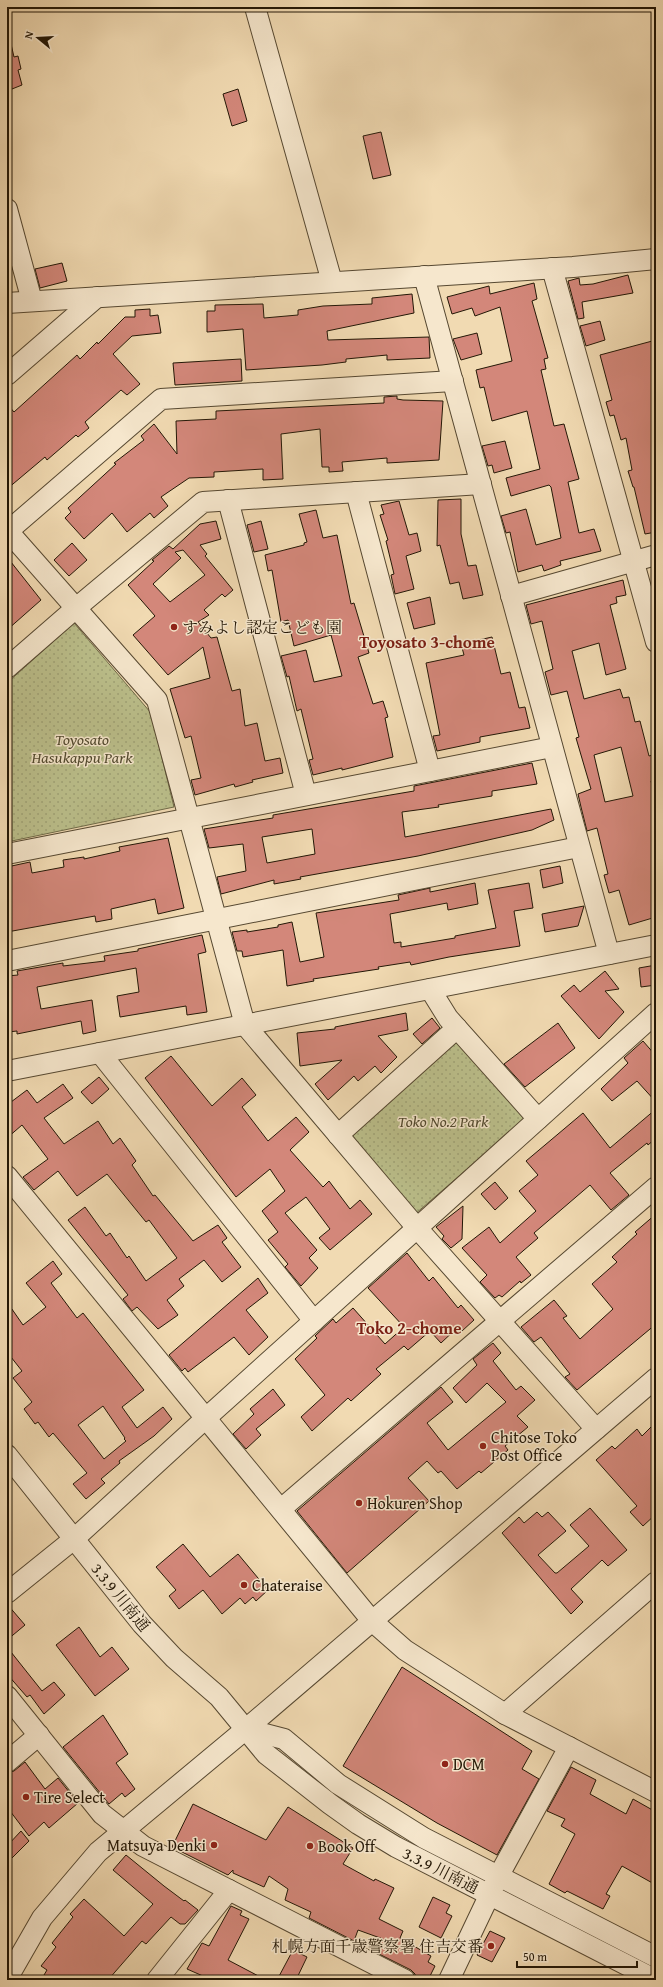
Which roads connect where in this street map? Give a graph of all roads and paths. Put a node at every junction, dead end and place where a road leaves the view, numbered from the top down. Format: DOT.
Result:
graph roads {
  1 [pos="255,7"];
  2 [pos="7,209"];
  3 [pos="656,259"];
  4 [pos="552,268"];
  5 [pos="424,276"];
  6 [pos="332,282"];
  7 [pos="98,297"];
  8 [pos="32,301"];
  9 [pos="7,303"];
  10 [pos="7,375"];
  11 [pos="453,381"];
  12 [pos="481,484"];
  13 [pos="356,492"];
  14 [pos="228,500"];
  15 [pos="7,531"];
  16 [pos="656,555"];
  17 [pos="634,562"];
  18 [pos="511,596"];
  19 [pos="76,608"];
  20 [pos="656,642"];
  21 [pos="7,668"];
  22 [pos="552,747"];
  23 [pos="430,771"];
  24 [pos="306,795"];
  25 [pos="189,819"];
  26 [pos="579,847"];
  27 [pos="7,854"];
  28 [pos="217,920"];
  29 [pos="656,945"];
  30 [pos="609,954"];
  31 [pos="7,961"];
  32 [pos="430,989"];
  33 [pos="656,1013"];
  34 [pos="245,1025"];
  35 [pos="457,1028"];
  36 [pos="100,1053"];
  37 [pos="7,1071"];
  38 [pos="538,1119"];
  39 [pos="338,1135"];
  40 [pos="7,1176"];
  41 [pos="656,1187"];
  42 [pos="417,1228"];
  43 [pos="314,1321"];
  44 [pos="500,1321"];
  45 [pos="656,1378"];
  46 [pos="206,1418"];
  47 [pos="596,1429"];
  48 [pos="7,1455"];
  49 [pos="281,1509"];
  50 [pos="74,1539"];
  51 [pos="656,1582"];
  52 [pos="7,1593"];
  53 [pos="372,1621"];
  54 [pos="7,1696"];
  55 [pos="505,1714"];
  56 [pos="246,1729"];
  57 [pos="39,1735"];
  58 [pos="569,1747"];
  59 [pos="7,1762"];
  60 [pos="656,1792"];
  61 [pos="123,1832"];
  62 [pos="498,1877"];
  63 [pos="229,1890"];
  64 [pos="490,1895"];
  65 [pos="656,1957"];
  66 [pos="7,1978"];
  67 [pos="165,1978"];
  68 [pos="405,1980"];
  69 [pos="449,1980"];
  70 [pos="656,1980"];
  1 -- 6 [label="street"];
  2 -- 8 [label="street"];
  3 -- 4 [label="street"];
  4 -- 5 [label="street"];
  4 -- 17 [label="street"];
  5 -- 6 [label="street"];
  5 -- 11 [label="street"];
  6 -- 7 [label="street"];
  7 -- 8 [label="street"];
  7 -- 10 [label="street"];
  8 -- 9 [label="street"];
  11 -- 12 [label="street"];
  11 -- 15 [label="street"];
  12 -- 13 [label="street"];
  12 -- 18 [label="street"];
  13 -- 14 [label="street"];
  13 -- 23 [label="street"];
  14 -- 19 [label="street"];
  14 -- 24 [label="street"];
  15 -- 19 [label="street"];
  16 -- 17 [label="street"];
  17 -- 18 [label="street"];
  17 -- 20 [label="street"];
  18 -- 22 [label="street"];
  19 -- 21 [label="street"];
  19 -- 25 [label="street"];
  22 -- 23 [label="street"];
  22 -- 26 [label="street"];
  23 -- 24 [label="street"];
  24 -- 25 [label="street"];
  25 -- 27 [label="street"];
  25 -- 28 [label="street"];
  26 -- 28 [label="street"];
  26 -- 30 [label="street"];
  28 -- 31 [label="street"];
  28 -- 34 [label="street"];
  29 -- 30 [label="street"];
  30 -- 32 [label="street"];
  32 -- 34 [label="street"];
  32 -- 35 [label="street"];
  33 -- 38 [label="street"];
  34 -- 36 [label="street"];
  34 -- 39 [label="street"];
  35 -- 38 [label="street"];
  35 -- 39 [label="street"];
  36 -- 37 [label="street"];
  36 -- 43 [label="street"];
  38 -- 42 [label="street"];
  39 -- 42 [label="street"];
  40 -- 46 [label="street"];
  41 -- 44 [label="street"];
  42 -- 43 [label="street"];
  42 -- 44 [label="street"];
  43 -- 46 [label="street"];
  44 -- 47 [label="street"];
  44 -- 49 [label="street"];
  45 -- 47 [label="street"];
  46 -- 49 [label="street"];
  46 -- 50 [label="street"];
  47 -- 53 [label="street"];
  48 -- 50 [label="street, 3.3.9 川南通"];
  49 -- 53 [label="street"];
  50 -- 52 [label="street"];
  50 -- 56 [label="street, 3.3.9 川南通"];
  51 -- 55 [label="street"];
  53 -- 55 [label="street"];
  53 -- 56 [label="street"];
  54 -- 57 [label="street"];
  55 -- 58 [label="street"];
  56 -- 61 [label="street"];
  56 -- 62 [label="street, 3.3.9 川南通"];
  56 -- 64 [label="street, 3.3.9 川南通"];
  57 -- 59 [label="street"];
  57 -- 61 [label="street"];
  58 -- 60 [label="street"];
  58 -- 62 [label="street"];
  61 -- 63 [label="street"];
  61 -- 66 [label="street"];
  62 -- 64 [label="street"];
  62 -- 65 [label="street, 3.3.9 川南通"];
  63 -- 67 [label="street"];
  63 -- 68 [label="street"];
  64 -- 69 [label="street"];
  64 -- 70 [label="street, 3.3.9 川南通"];
}
